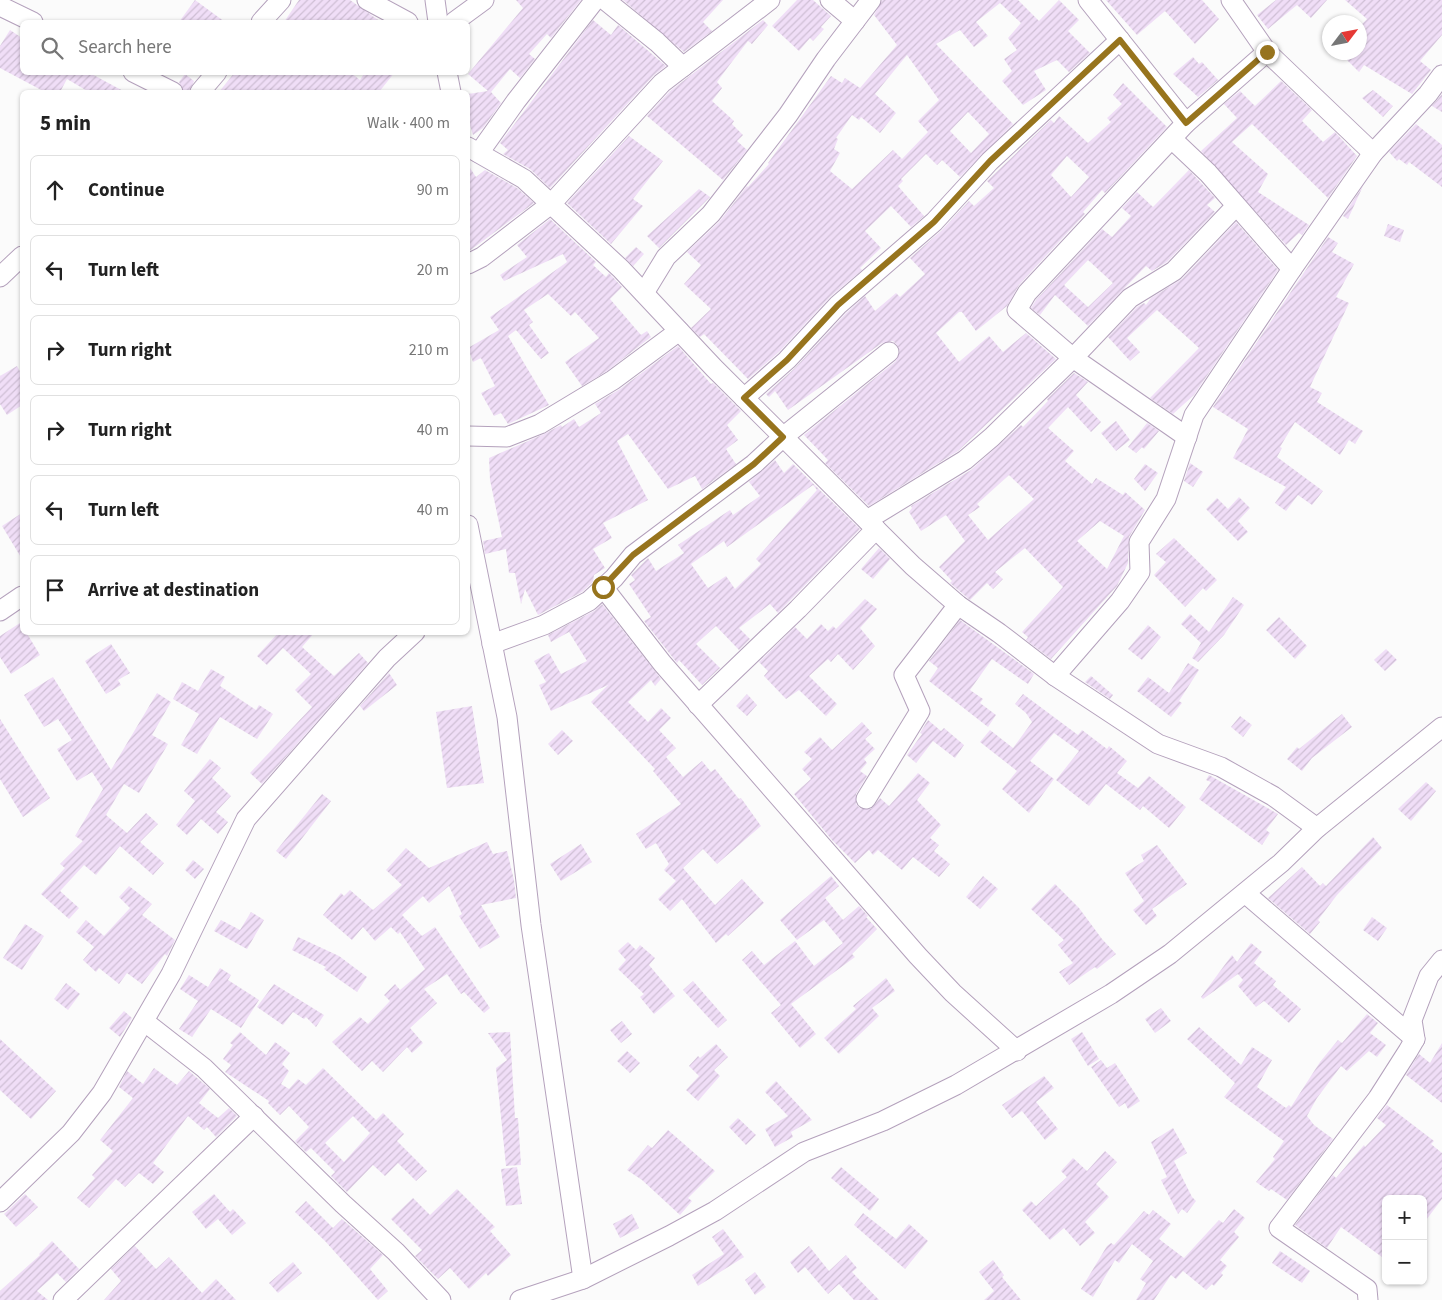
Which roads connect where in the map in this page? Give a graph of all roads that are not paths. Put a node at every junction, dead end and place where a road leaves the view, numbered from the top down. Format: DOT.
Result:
graph roads {
  1 [pos="281,0"];
  2 [pos="367,0"];
  3 [pos="435,0"];
  4 [pos="484,0"];
  5 [pos="770,0"];
  6 [pos="830,0"];
  7 [pos="871,0"];
  8 [pos="1088,0"];
  9 [pos="1231,0"];
  10 [pos="596,1"];
  11 [pos="0,6"];
  12 [pos="28,20"];
  13 [pos="263,20"];
  14 [pos="404,20"];
  15 [pos="438,20"];
  16 [pos="457,20"];
  17 [pos="855,21"];
  18 [pos="1120,40"];
  19 [pos="1267,52"];
  20 [pos="683,67"];
  21 [pos="139,75"];
  22 [pos="214,75"];
  23 [pos="448,75"];
  24 [pos="1442,75"];
  25 [pos="169,90"];
  26 [pos="202,90"];
  27 [pos="451,90"];
  28 [pos="1186,123"];
  29 [pos="1172,139"];
  30 [pos="473,150"];
  31 [pos="1373,153"];
  32 [pos="551,204"];
  33 [pos="1236,206"];
  34 [pos="20,258"];
  35 [pos="470,263"];
  36 [pos="1292,269"];
  37 [pos="0,277"];
  38 [pos="644,293"];
  39 [pos="679,331"];
  40 [pos="889,352"];
  41 [pos="1073,358"];
  42 [pos="744,398"];
  43 [pos="470,436"];
  44 [pos="783,437"];
  45 [pos="1187,437"];
  46 [pos="872,525"];
  47 [pos="470,547"];
  48 [pos="473,580"];
  49 [pos="603,587"];
  50 [pos="20,597"];
  51 [pos="958,605"];
  52 [pos="0,611"];
  53 [pos="412,635"];
  54 [pos="492,644"];
  55 [pos="1055,676"];
  56 [pos="698,705"];
  57 [pos="1439,736"];
  58 [pos="866,799"];
  59 [pos="1317,828"];
  60 [pos="1245,892"];
  61 [pos="1442,960"];
  62 [pos="145,1022"];
  63 [pos="1415,1039"];
  64 [pos="1017,1051"];
  65 [pos="254,1116"];
  66 [pos="0,1202"];
  67 [pos="583,1279"];
  68 [pos="63,1300"];
  69 [pos="441,1300"];
  70 [pos="520,1300"];
  71 [pos="1368,1300"];
  1 -- 13 [label="street"];
  2 -- 14 [label="street"];
  3 -- 15 [label="street"];
  4 -- 16 [label="street"];
  5 -- 20 [label="street"];
  6 -- 17 [label="street"];
  7 -- 17 [label="street"];
  8 -- 18 [label="street"];
  9 -- 19 [label="street"];
  10 -- 20 [label="street"];
  10 -- 30 [label="street"];
  11 -- 12 [label="street"];
  17 -- 38 [label="street"];
  18 -- 28 [label="street"];
  18 -- 42 [label="street"];
  19 -- 28 [label="street"];
  19 -- 31 [label="street"];
  20 -- 32 [label="street"];
  21 -- 25 [label="street"];
  22 -- 26 [label="street"];
  23 -- 27 [label="street"];
  24 -- 31 [label="street"];
  28 -- 29 [label="street"];
  29 -- 33 [label="street"];
  29 -- 41 [label="street"];
  30 -- 32 [label="street"];
  31 -- 36 [label="street"];
  32 -- 35 [label="street"];
  32 -- 38 [label="street"];
  33 -- 36 [label="street"];
  33 -- 41 [label="street"];
  34 -- 37 [label="street"];
  36 -- 45 [label="street"];
  38 -- 39 [label="street"];
  39 -- 42 [label="street"];
  39 -- 43 [label="street"];
  40 -- 44 [label="street"];
  41 -- 45 [label="street"];
  41 -- 46 [label="street"];
  42 -- 44 [label="street"];
  44 -- 46 [label="street"];
  44 -- 49 [label="street"];
  45 -- 55 [label="street"];
  46 -- 51 [label="street"];
  46 -- 56 [label="street"];
  47 -- 48 [label="street"];
  48 -- 54 [label="street"];
  49 -- 54 [label="street"];
  49 -- 56 [label="street"];
  50 -- 52 [label="street"];
  51 -- 55 [label="street"];
  51 -- 58 [label="street"];
  53 -- 62 [label="street"];
  54 -- 67 [label="street"];
  55 -- 59 [label="street"];
  56 -- 64 [label="street"];
  57 -- 59 [label="street"];
  59 -- 60 [label="street"];
  60 -- 63 [label="street"];
  60 -- 64 [label="street"];
  61 -- 63 [label="street"];
  62 -- 65 [label="street"];
  62 -- 66 [label="street"];
  63 -- 71 [label="street"];
  64 -- 67 [label="street"];
  65 -- 68 [label="street"];
  65 -- 69 [label="street"];
  67 -- 70 [label="street"];
}
